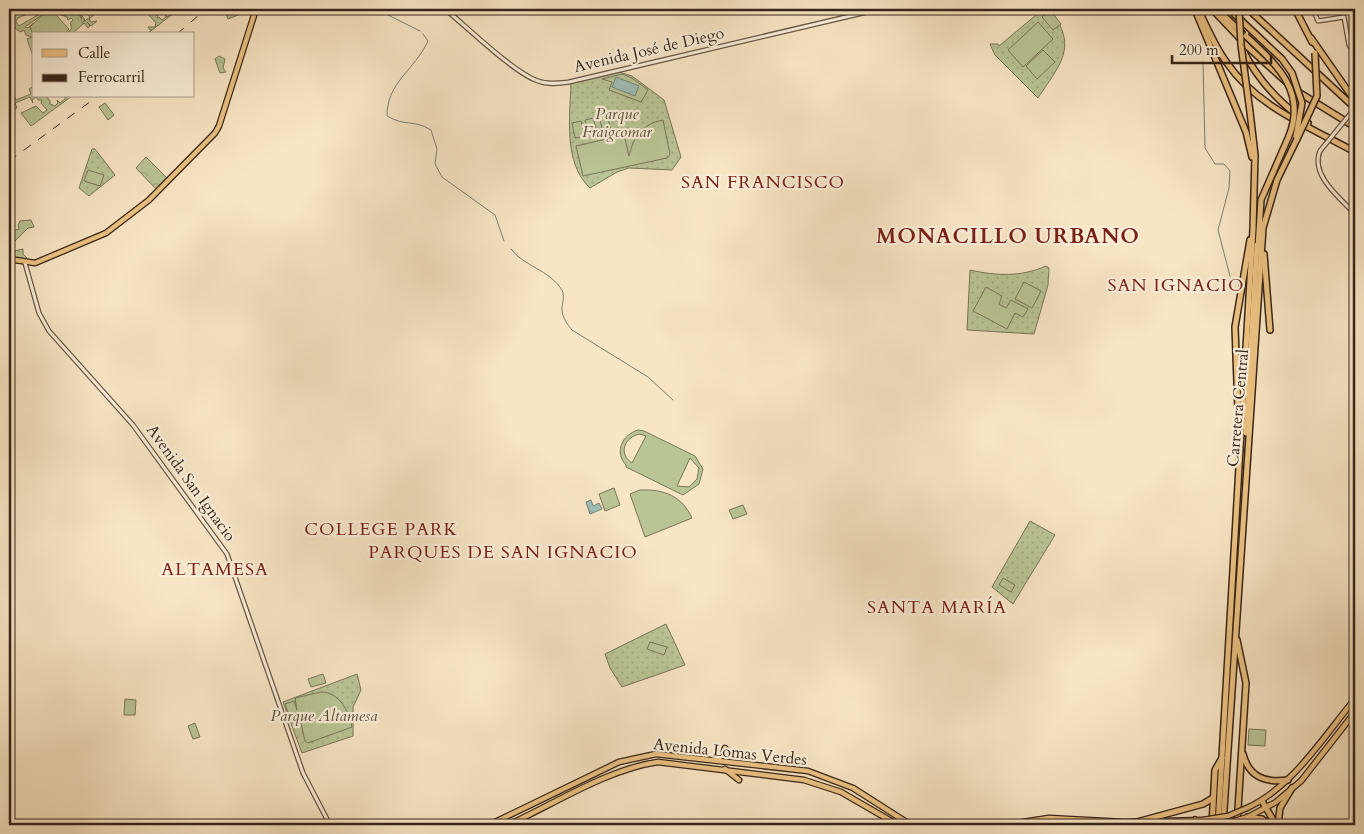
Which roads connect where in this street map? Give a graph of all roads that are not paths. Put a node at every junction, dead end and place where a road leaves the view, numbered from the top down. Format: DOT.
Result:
graph roads {
  1 [pos="20,9"];
  2 [pos="256,9"];
  3 [pos="446,9"];
  4 [pos="880,9"];
  5 [pos="1197,9"];
  6 [pos="1212,9"];
  7 [pos="1218,9"];
  8 [pos="1229,9"];
  9 [pos="1240,9"];
  10 [pos="1248,9"];
  11 [pos="1295,9"];
  12 [pos="1313,9"];
  13 [pos="9,14"];
  14 [pos="1311,38"];
  15 [pos="1241,45"];
  16 [pos="1355,52"];
  17 [pos="1355,101"];
  18 [pos="1355,108"];
  19 [pos="1355,127"];
  20 [pos="1325,135"];
  21 [pos="1294,137"];
  22 [pos="1355,152"];
  23 [pos="1254,171"];
  24 [pos="1355,214"];
  25 [pos="1253,228"];
  26 [pos="1262,235"];
  27 [pos="9,259"];
  28 [pos="25,263"];
  29 [pos="1254,316"];
  30 [pos="1270,330"];
  31 [pos="1252,341"];
  32 [pos="1240,480"];
  33 [pos="1235,628"];
  34 [pos="1355,700"];
  35 [pos="1355,712"];
  36 [pos="725,748"];
  37 [pos="1242,750"];
  38 [pos="1223,756"];
  39 [pos="714,760"];
  40 [pos="724,769"];
  41 [pos="738,780"];
  42 [pos="1288,780"];
  43 [pos="1292,788"];
  44 [pos="1213,798"];
  45 [pos="1262,801"];
  46 [pos="1266,808"];
  47 [pos="1248,816"];
  48 [pos="888,819"];
  49 [pos="1195,820"];
  50 [pos="1137,822"];
  51 [pos="330,825"];
  52 [pos="488,825"];
  53 [pos="508,825"];
  54 [pos="893,825"];
  55 [pos="898,825"];
  56 [pos="911,825"];
  57 [pos="1004,825"];
  58 [pos="1170,825"];
  59 [pos="1212,825"];
  60 [pos="1221,825"];
  61 [pos="1237,825"];
  62 [pos="1270,825"];
  63 [pos="1277,825"];
  1 -- 13 [label="street"];
  2 -- 28 [label="main road"];
  3 -- 4 [label="street, Avenida José de Diego"];
  5 -- 20 [label="highway"];
  5 -- 23 [label="highway"];
  6 -- 19 [label="highway"];
  7 -- 21 [label="highway, bridge"];
  8 -- 21 [label="highway, bridge"];
  9 -- 15 [label="highway, Carretera Central, bridge"];
  10 -- 18 [label="highway"];
  11 -- 14 [label="highway, Carretera Central"];
  12 -- 16 [label="street"];
  14 -- 17 [label="highway"];
  14 -- 21 [label="highway, Carretera Central, bridge"];
  15 -- 20 [label="highway"];
  15 -- 23 [label="highway, Carretera Central, bridge"];
  18 -- 24 [label="street, bridge"];
  20 -- 22 [label="highway"];
  21 -- 26 [label="highway, Carretera Central"];
  21 -- 29 [label="highway"];
  23 -- 25 [label="highway, Carretera Central"];
  25 -- 29 [label="highway, Carretera Central"];
  25 -- 32 [label="highway"];
  26 -- 29 [label="highway, Carretera Central"];
  26 -- 30 [label="highway"];
  27 -- 28 [label="main road"];
  28 -- 51 [label="street, Avenida San Ignacio"];
  29 -- 31 [label="highway, Carretera Central"];
  29 -- 31 [label="highway, Carretera Central"];
  31 -- 32 [label="highway, Carretera Central"];
  31 -- 33 [label="highway, Carretera Central"];
  32 -- 38 [label="highway, Carretera Central"];
  33 -- 37 [label="highway"];
  33 -- 60 [label="highway, Carretera Central"];
  34 -- 42 [label="main road"];
  35 -- 43 [label="main road"];
  36 -- 39 [label="main road"];
  37 -- 42 [label="highway"];
  37 -- 61 [label="highway"];
  38 -- 44 [label="highway"];
  38 -- 60 [label="highway, Carretera Central"];
  39 -- 52 [label="main road, Avenida Lomas Verdes"];
  39 -- 56 [label="main road, Avenida Lomas Verdes"];
  40 -- 41 [label="main road"];
  40 -- 48 [label="main road, Avenida Lomas Verdes"];
  40 -- 53 [label="main road, Avenida Lomas Verdes"];
  42 -- 45 [label="main road"];
  43 -- 46 [label="main road"];
  43 -- 63 [label="highway"];
  44 -- 50 [label="highway"];
  44 -- 59 [label="highway"];
  45 -- 46 [label="highway"];
  45 -- 49 [label="main road, bridge"];
  46 -- 47 [label="main road"];
  46 -- 63 [label="highway"];
  47 -- 60 [label="main road, bridge"];
  47 -- 62 [label="highway"];
  48 -- 54 [label="main road"];
  48 -- 55 [label="main road, Avenida Lomas Verdes"];
  49 -- 50 [label="main road"];
  49 -- 58 [label="highway"];
  50 -- 57 [label="main road"];
}
